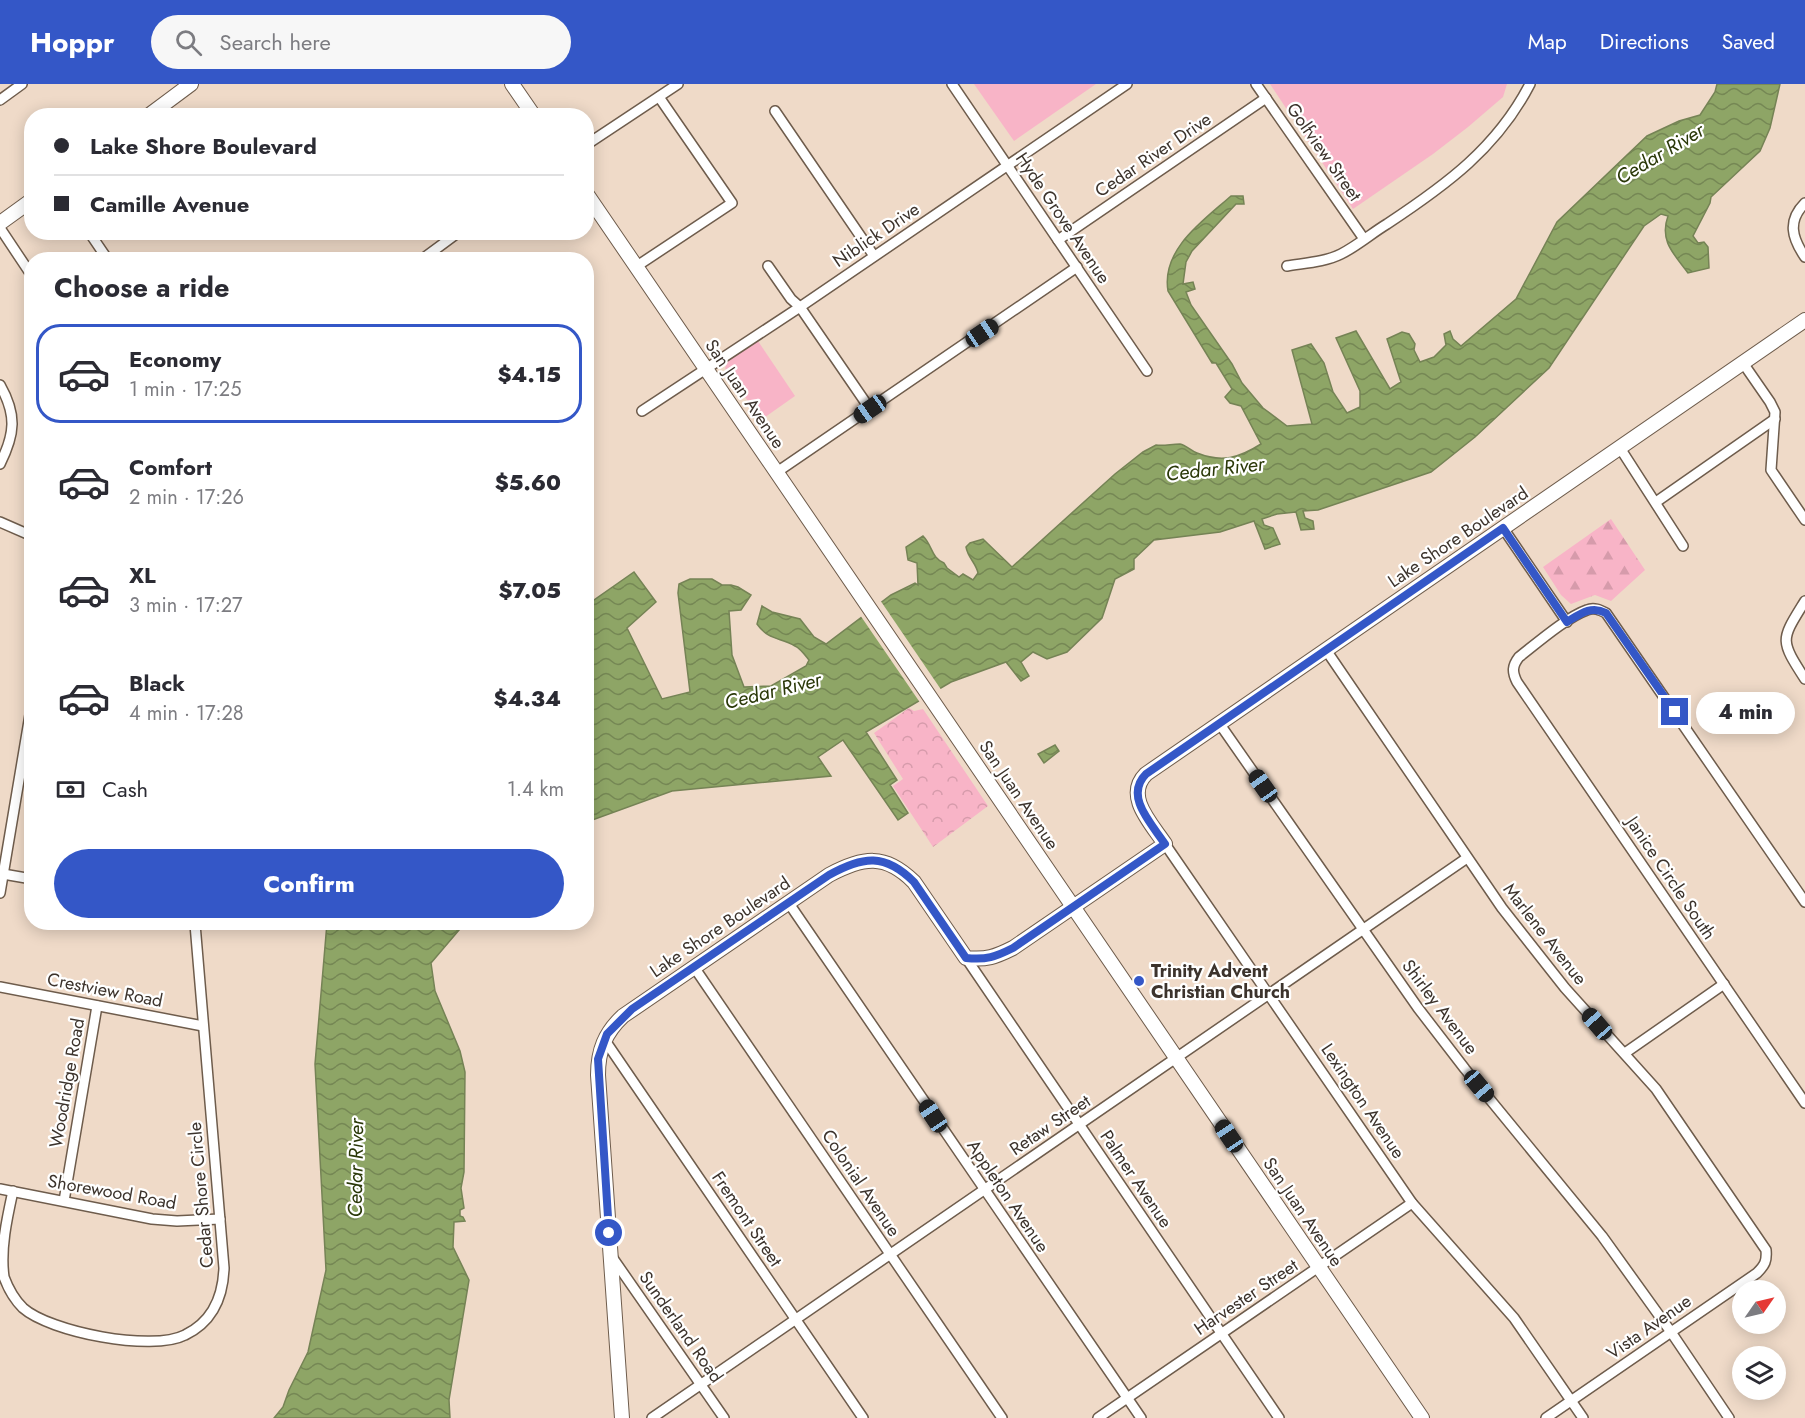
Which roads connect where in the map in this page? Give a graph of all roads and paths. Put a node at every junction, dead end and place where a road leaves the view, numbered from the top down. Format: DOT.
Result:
graph roads {
  1 [pos="22,84"];
  2 [pos="191,84"];
  3 [pos="512,84"];
  4 [pos="678,84"];
  5 [pos="952,84"];
  6 [pos="1127,84"];
  7 [pos="1256,84"];
  8 [pos="1530,84"];
  9 [pos="659,97"];
  10 [pos="1266,98"];
  11 [pos="0,100"];
  12 [pos="159,108"];
  13 [pos="528,108"];
  14 [pos="775,111"];
  15 [pos="594,140"];
  16 [pos="1008,165"];
  17 [pos="594,204"];
  18 [pos="1805,204"];
  19 [pos="24,206"];
  20 [pos="0,223"];
  21 [pos="0,228"];
  22 [pos="1364,238"];
  23 [pos="449,240"];
  24 [pos="1058,240"];
  25 [pos="446,242"];
  26 [pos="432,252"];
  27 [pos="874,256"];
  28 [pos="1805,257"];
  29 [pos="24,264"];
  30 [pos="637,266"];
  31 [pos="768,266"];
  32 [pos="1287,266"];
  33 [pos="1077,267"];
  34 [pos="800,307"];
  35 [pos="1805,320"];
  36 [pos="1743,363"];
  37 [pos="706,369"];
  38 [pos="1147,371"];
  39 [pos="0,385"];
  40 [pos="870,409"];
  41 [pos="642,411"];
  42 [pos="1775,419"];
  43 [pos="1620,448"];
  44 [pos="0,464"];
  45 [pos="777,472"];
  46 [pos="1656,502"];
  47 [pos="1805,520"];
  48 [pos="0,522"];
  49 [pos="1503,528"];
  50 [pos="24,532"];
  51 [pos="1683,546"];
  52 [pos="1805,601"];
  53 [pos="1567,622"];
  54 [pos="1326,650"];
  55 [pos="1805,678"];
  56 [pos="1219,723"];
  57 [pos="24,745"];
  58 [pos="1137,789"];
  59 [pos="1165,844"];
  60 [pos="1467,858"];
  61 [pos="2,860"];
  62 [pos="3,874"];
  63 [pos="24,878"];
  64 [pos="0,893"];
  65 [pos="788,902"];
  66 [pos="1805,902"];
  67 [pos="1073,906"];
  68 [pos="195,930"];
  69 [pos="1363,930"];
  70 [pos="966,958"];
  71 [pos="693,967"];
  72 [pos="1724,984"];
  73 [pos="0,987"];
  74 [pos="1269,994"];
  75 [pos="97,1006"];
  76 [pos="203,1026"];
  77 [pos="604,1039"];
  78 [pos="1625,1053"];
  79 [pos="1177,1058"];
  80 [pos="1805,1103"];
  81 [pos="1079,1125"];
  82 [pos="0,1189"];
  83 [pos="984,1190"];
  84 [pos="13,1191"];
  85 [pos="64,1201"];
  86 [pos="1412,1203"];
  87 [pos="220,1219"];
  88 [pos="890,1254"];
  89 [pos="611,1255"];
  90 [pos="1767,1259"];
  91 [pos="1319,1267"];
  92 [pos="796,1319"];
  93 [pos="1671,1332"];
  94 [pos="1222,1333"];
  95 [pos="701,1384"];
  96 [pos="1127,1398"];
  97 [pos="1571,1401"];
  98 [pos="622,1418"];
  99 [pos="652,1418"];
  100 [pos="724,1418"];
  101 [pos="863,1418"];
  102 [pos="1002,1418"];
  103 [pos="1098,1418"];
  104 [pos="1141,1418"];
  105 [pos="1279,1418"];
  106 [pos="1422,1418"];
  107 [pos="1546,1418"];
  108 [pos="1583,1418"];
  109 [pos="1729,1418"];
  1 -- 11 [label="street"];
  2 -- 12 [label="street"];
  3 -- 13 [label="street"];
  4 -- 9 [label="street"];
  5 -- 16 [label="street, Hyde Grove Avenue"];
  6 -- 16 [label="street, Niblick Drive"];
  7 -- 10 [label="street, Golfview Street"];
  8 -- 22 [label="street"];
  9 -- 15 [label="street"];
  9 -- 30 [label="street"];
  10 -- 22 [label="street, Golfview Street"];
  10 -- 24 [label="street, Cedar River Drive"];
  14 -- 27 [label="street"];
  16 -- 24 [label="street, Hyde Grove Avenue"];
  16 -- 27 [label="street, Niblick Drive"];
  17 -- 30 [label="street, San Juan Avenue"];
  18 -- 28 [label="street"];
  19 -- 20 [label="street"];
  21 -- 29 [label="street"];
  22 -- 32 [label="street"];
  23 -- 25 [label="street"];
  24 -- 33 [label="street, Hyde Grove Avenue"];
  25 -- 26 [label="street"];
  27 -- 34 [label="street, Niblick Drive"];
  30 -- 37 [label="street, San Juan Avenue"];
  31 -- 34 [label="street"];
  33 -- 38 [label="street, Hyde Grove Avenue"];
  33 -- 40 [label="street"];
  34 -- 37 [label="street, Niblick Drive"];
  34 -- 40 [label="street"];
  35 -- 36 [label="street, Lake Shore Boulevard"];
  36 -- 42 [label="street"];
  36 -- 43 [label="street, Lake Shore Boulevard"];
  37 -- 41 [label="street, Niblick Drive"];
  37 -- 45 [label="street, San Juan Avenue"];
  39 -- 44 [label="street"];
  40 -- 45 [label="street"];
  42 -- 46 [label="street"];
  42 -- 47 [label="street"];
  43 -- 46 [label="street"];
  43 -- 49 [label="street, Lake Shore Boulevard"];
  45 -- 67 [label="street, San Juan Avenue"];
  46 -- 51 [label="street"];
  48 -- 50 [label="street"];
  49 -- 53 [label="street"];
  49 -- 54 [label="street, Lake Shore Boulevard"];
  52 -- 55 [label="street"];
  53 -- 66 [label="street"];
  53 -- 72 [label="street, Janice Circle South"];
  54 -- 56 [label="street, Lake Shore Boulevard"];
  54 -- 60 [label="street, Marlene Avenue"];
  56 -- 58 [label="street, Lake Shore Boulevard"];
  56 -- 69 [label="street, Shirley Avenue"];
  57 -- 61 [label="street"];
  58 -- 59 [label="street, Lexington Avenue"];
  59 -- 67 [label="street"];
  59 -- 74 [label="street, Lexington Avenue"];
  60 -- 69 [label="street, Retaw Street"];
  60 -- 78 [label="street, Marlene Avenue"];
  61 -- 62 [label="street"];
  62 -- 63 [label="street"];
  62 -- 64 [label="street"];
  65 -- 70 [label="street, Lake Shore Boulevard"];
  65 -- 71 [label="street, Lake Shore Boulevard"];
  65 -- 83 [label="street, Appleton Avenue"];
  67 -- 70 [label="street"];
  67 -- 79 [label="street, San Juan Avenue"];
  68 -- 76 [label="street, Cedar Shore Circle"];
  69 -- 74 [label="street, Retaw Street"];
  69 -- 93 [label="street, Shirley Avenue"];
  70 -- 81 [label="street, Palmer Avenue"];
  71 -- 77 [label="street, Lake Shore Boulevard"];
  71 -- 88 [label="street, Colonial Avenue"];
  72 -- 78 [label="street"];
  72 -- 80 [label="street, Janice Circle South"];
  73 -- 75 [label="street, Crestview Road"];
  74 -- 79 [label="street, Retaw Street"];
  74 -- 86 [label="street, Lexington Avenue"];
  75 -- 76 [label="street, Crestview Road"];
  75 -- 85 [label="street, Woodridge Road"];
  76 -- 87 [label="street, Cedar Shore Circle"];
  77 -- 89 [label="street, Lake Shore Boulevard"];
  77 -- 92 [label="street, Fremont Street"];
  78 -- 90 [label="street, Marlene Avenue"];
  79 -- 81 [label="street, Retaw Street"];
  79 -- 91 [label="street, San Juan Avenue"];
  81 -- 83 [label="street, Retaw Street"];
  81 -- 94 [label="street, Palmer Avenue"];
  82 -- 84 [label="street, Shorewood Road"];
  83 -- 88 [label="street, Retaw Street"];
  83 -- 96 [label="street, Appleton Avenue"];
  84 -- 85 [label="street, Shorewood Road"];
  84 -- 87 [label="street, Cedar Shore Circle"];
  85 -- 87 [label="street, Shorewood Road"];
  86 -- 91 [label="street, Harvester Street"];
  86 -- 97 [label="street, Lexington Avenue"];
  88 -- 92 [label="street, Retaw Street"];
  88 -- 102 [label="street, Colonial Avenue"];
  89 -- 95 [label="street, Sunderland Road"];
  89 -- 98 [label="street, Lake Shore Boulevard"];
  90 -- 93 [label="street, Vista Avenue"];
  91 -- 94 [label="street, Harvester Street"];
  91 -- 106 [label="street, San Juan Avenue"];
  92 -- 95 [label="street, Retaw Street"];
  92 -- 101 [label="street, Fremont Street"];
  93 -- 97 [label="street, Vista Avenue"];
  93 -- 109 [label="street, Shirley Avenue"];
  94 -- 96 [label="street, Harvester Street"];
  94 -- 105 [label="street, Palmer Avenue"];
  95 -- 99 [label="street, Retaw Street"];
  95 -- 100 [label="street, Sunderland Road"];
  96 -- 103 [label="street, Harvester Street"];
  96 -- 104 [label="street, Appleton Avenue"];
  97 -- 107 [label="street, Vista Avenue"];
  97 -- 108 [label="street, Lexington Avenue"];
}
